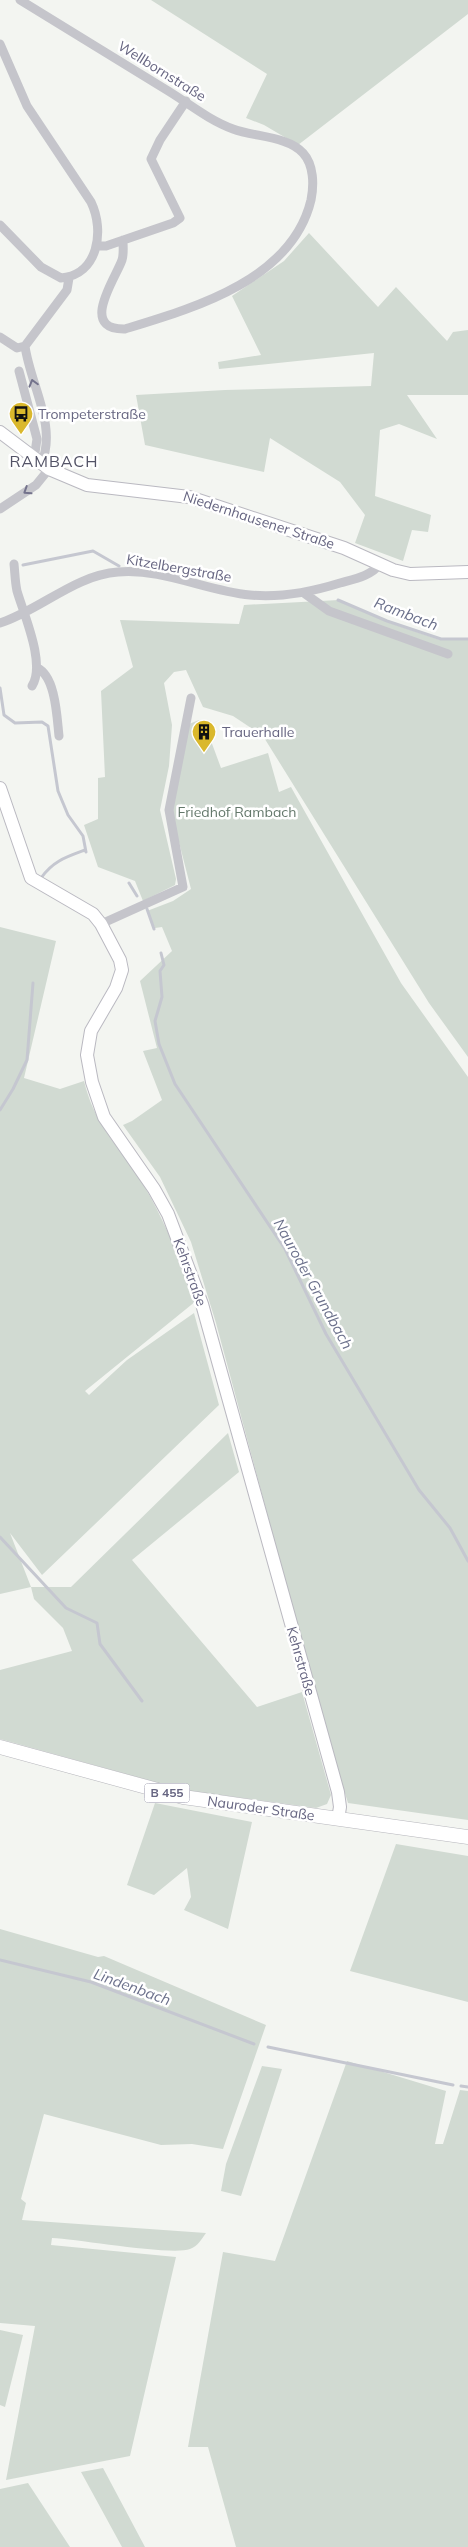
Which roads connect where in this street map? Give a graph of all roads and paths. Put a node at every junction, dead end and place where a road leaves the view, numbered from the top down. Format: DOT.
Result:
graph roads {
  1 [pos="20,0"];
  2 [pos="0,44"];
  3 [pos="186,102"];
  4 [pos="0,225"];
  5 [pos="123,240"];
  6 [pos="96,246"];
  7 [pos="69,278"];
  8 [pos="0,337"];
  9 [pos="25,346"];
  10 [pos="19,371"];
  11 [pos="0,432"];
  12 [pos="41,464"];
  13 [pos="0,509"];
  14 [pos="14,564"];
  15 [pos="380,564"];
  16 [pos="468,572"];
  17 [pos="304,593"];
  18 [pos="24,613"];
  19 [pos="0,623"];
  20 [pos="448,654"];
  21 [pos="37,668"];
  22 [pos="32,686"];
  23 [pos="191,698"];
  24 [pos="59,736"];
  25 [pos="0,788"];
  26 [pos="101,924"];
  27 [pos="0,1747"];
  28 [pos="338,1819"];
  29 [pos="468,1837"];
  1 -- 3 [label="street, Wellbornstraße"];
  2 -- 6 [label="street"];
  3 -- 5 [label="street"];
  3 -- 5 [label="street, Wellbornstraße"];
  4 -- 7 [label="street"];
  5 -- 6 [label="street"];
  6 -- 7 [label="street"];
  7 -- 9 [label="street"];
  8 -- 9 [label="street"];
  12 -- 9 [label="street, one-way"];
  10 -- 12 [label="street"];
  11 -- 12 [label="street, Niedernhausener Straße"];
  12 -- 13 [label="street, one-way"];
  12 -- 15 [label="street, Niedernhausener Straße"];
  14 -- 18 [label="street"];
  15 -- 16 [label="street, Niedernhausener Straße"];
  15 -- 17 [label="street, Kitzelbergstraße"];
  17 -- 18 [label="street, Kitzelbergstraße"];
  17 -- 20 [label="street"];
  18 -- 19 [label="street, Kitzelbergstraße"];
  18 -- 21 [label="street"];
  21 -- 22 [label="street"];
  21 -- 24 [label="street"];
  23 -- 26 [label="street"];
  25 -- 26 [label="street, Kehrstraße"];
  26 -- 28 [label="street, Kehrstraße"];
  27 -- 28 [label="main road, Nauroder Straße / B 455"];
  28 -- 29 [label="main road, Nauroder Straße / B 455"];
}
